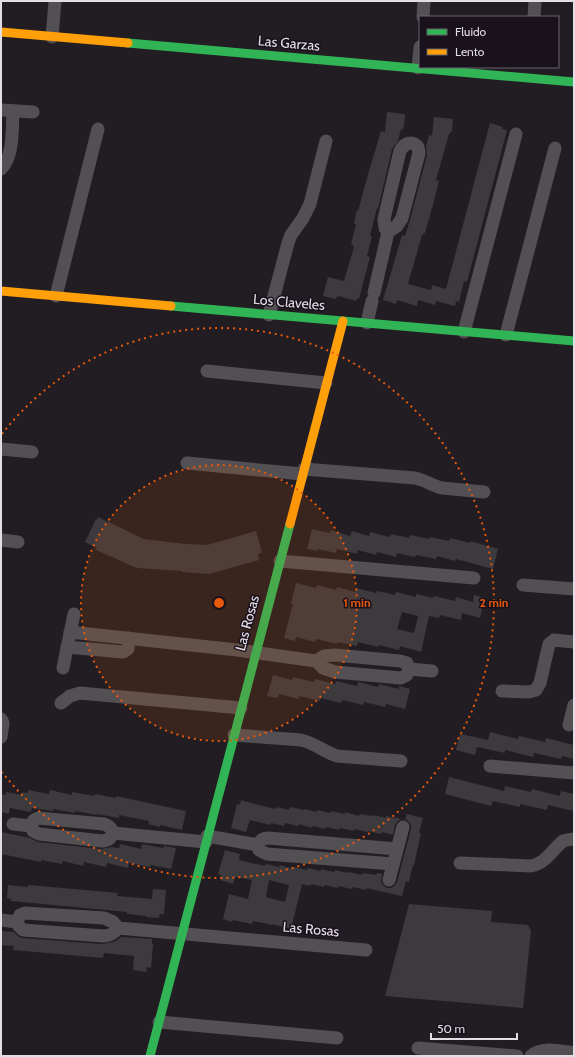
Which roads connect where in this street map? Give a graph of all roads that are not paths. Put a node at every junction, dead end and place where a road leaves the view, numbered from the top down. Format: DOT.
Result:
graph roads {
  1 [pos="55,1"];
  2 [pos="424,1"];
  3 [pos="535,1"];
  4 [pos="423,16"];
  5 [pos="534,16"];
  6 [pos="1,32"];
  7 [pos="52,36"];
  8 [pos="419,58"];
  9 [pos="418,68"];
  10 [pos="529,72"];
  11 [pos="574,82"];
  12 [pos="7,110"];
  13 [pos="33,112"];
  14 [pos="98,129"];
  15 [pos="516,134"];
  16 [pos="326,141"];
  17 [pos="555,148"];
  18 [pos="1,169"];
  19 [pos="388,232"];
  20 [pos="1,291"];
  21 [pos="56,296"];
  22 [pos="269,315"];
  23 [pos="343,321"];
  24 [pos="367,323"];
  25 [pos="464,332"];
  26 [pos="506,335"];
  27 [pos="574,341"];
  28 [pos="207,371"];
  29 [pos="326,383"];
  30 [pos="1,449"];
  31 [pos="32,452"];
  32 [pos="187,463"];
  33 [pos="303,471"];
  34 [pos="484,492"];
  35 [pos="1,540"];
  36 [pos="18,542"];
  37 [pos="280,561"];
  38 [pos="474,578"];
  39 [pos="523,585"];
  40 [pos="574,589"];
  41 [pos="74,614"];
  42 [pos="70,632"];
  43 [pos="129,638"];
  44 [pos="574,642"];
  45 [pos="67,646"];
  46 [pos="255,653"];
  47 [pos="63,668"];
  48 [pos="432,671"];
  49 [pos="502,691"];
  50 [pos="61,703"];
  51 [pos="574,705"];
  52 [pos="241,708"];
  53 [pos="1,719"];
  54 [pos="569,726"];
  55 [pos="234,735"];
  56 [pos="1,737"];
  57 [pos="401,761"];
  58 [pos="490,766"];
  59 [pos="574,774"];
  60 [pos="13,824"];
  61 [pos="403,827"];
  62 [pos="206,839"];
  63 [pos="574,839"];
  64 [pos="258,845"];
  65 [pos="397,849"];
  66 [pos="460,863"];
  67 [pos="394,864"];
  68 [pos="390,880"];
  69 [pos="1,920"];
  70 [pos="17,922"];
  71 [pos="118,928"];
  72 [pos="182,933"];
  73 [pos="366,950"];
  74 [pos="158,1022"];
  75 [pos="337,1038"];
  76 [pos="418,1048"];
  77 [pos="574,1052"];
  78 [pos="150,1056"];
  79 [pos="517,1056"];
  80 [pos="531,1056"];
  1 -- 7 [label="street"];
  2 -- 4 [label="street"];
  3 -- 5 [label="street"];
  6 -- 7 [label="street, Las Garzas"];
  7 -- 9 [label="street, Las Garzas"];
  8 -- 9 [label="street"];
  9 -- 10 [label="street, Las Garzas"];
  10 -- 11 [label="street, Las Garzas"];
  12 -- 13 [label="street"];
  12 -- 18 [label="street"];
  14 -- 21 [label="street"];
  15 -- 25 [label="street"];
  16 -- 22 [label="street"];
  17 -- 26 [label="street"];
  19 -- 19 [label="street"];
  19 -- 24 [label="street"];
  20 -- 21 [label="street, Los Claveles"];
  21 -- 22 [label="street, Los Claveles"];
  22 -- 23 [label="street, Los Claveles"];
  23 -- 24 [label="street, Los Claveles"];
  23 -- 29 [label="street, Las Rosas"];
  24 -- 25 [label="street, Los Claveles"];
  25 -- 26 [label="street, Los Claveles"];
  26 -- 27 [label="street, Los Claveles"];
  28 -- 29 [label="street"];
  29 -- 33 [label="street, Las Rosas"];
  30 -- 31 [label="street"];
  32 -- 33 [label="street"];
  33 -- 34 [label="street"];
  33 -- 37 [label="street, Las Rosas"];
  35 -- 36 [label="street"];
  37 -- 38 [label="street"];
  37 -- 46 [label="street, Las Rosas"];
  39 -- 40 [label="street"];
  41 -- 42 [label="street"];
  42 -- 43 [label="street"];
  42 -- 45 [label="street"];
  43 -- 45 [label="street"];
  43 -- 46 [label="street"];
  44 -- 49 [label="street"];
  45 -- 47 [label="street"];
  46 -- 48 [label="street"];
  46 -- 52 [label="street, Las Rosas"];
  50 -- 52 [label="street"];
  51 -- 54 [label="street"];
  52 -- 55 [label="street, Las Rosas"];
  53 -- 56 [label="street"];
  55 -- 57 [label="street"];
  55 -- 62 [label="street, Las Rosas"];
  58 -- 59 [label="street"];
  60 -- 62 [label="street"];
  61 -- 65 [label="street"];
  62 -- 64 [label="street"];
  62 -- 72 [label="street, Las Rosas"];
  63 -- 66 [label="street"];
  64 -- 65 [label="street"];
  64 -- 67 [label="street"];
  65 -- 67 [label="street"];
  67 -- 68 [label="street"];
  69 -- 70 [label="street"];
  70 -- 71 [label="street"];
  70 -- 71 [label="street"];
  71 -- 72 [label="street"];
  72 -- 73 [label="street, Las Rosas"];
  72 -- 74 [label="street, Las Rosas"];
  74 -- 75 [label="street"];
  74 -- 78 [label="street, Las Rosas"];
  76 -- 79 [label="street"];
  77 -- 80 [label="street"];
}
